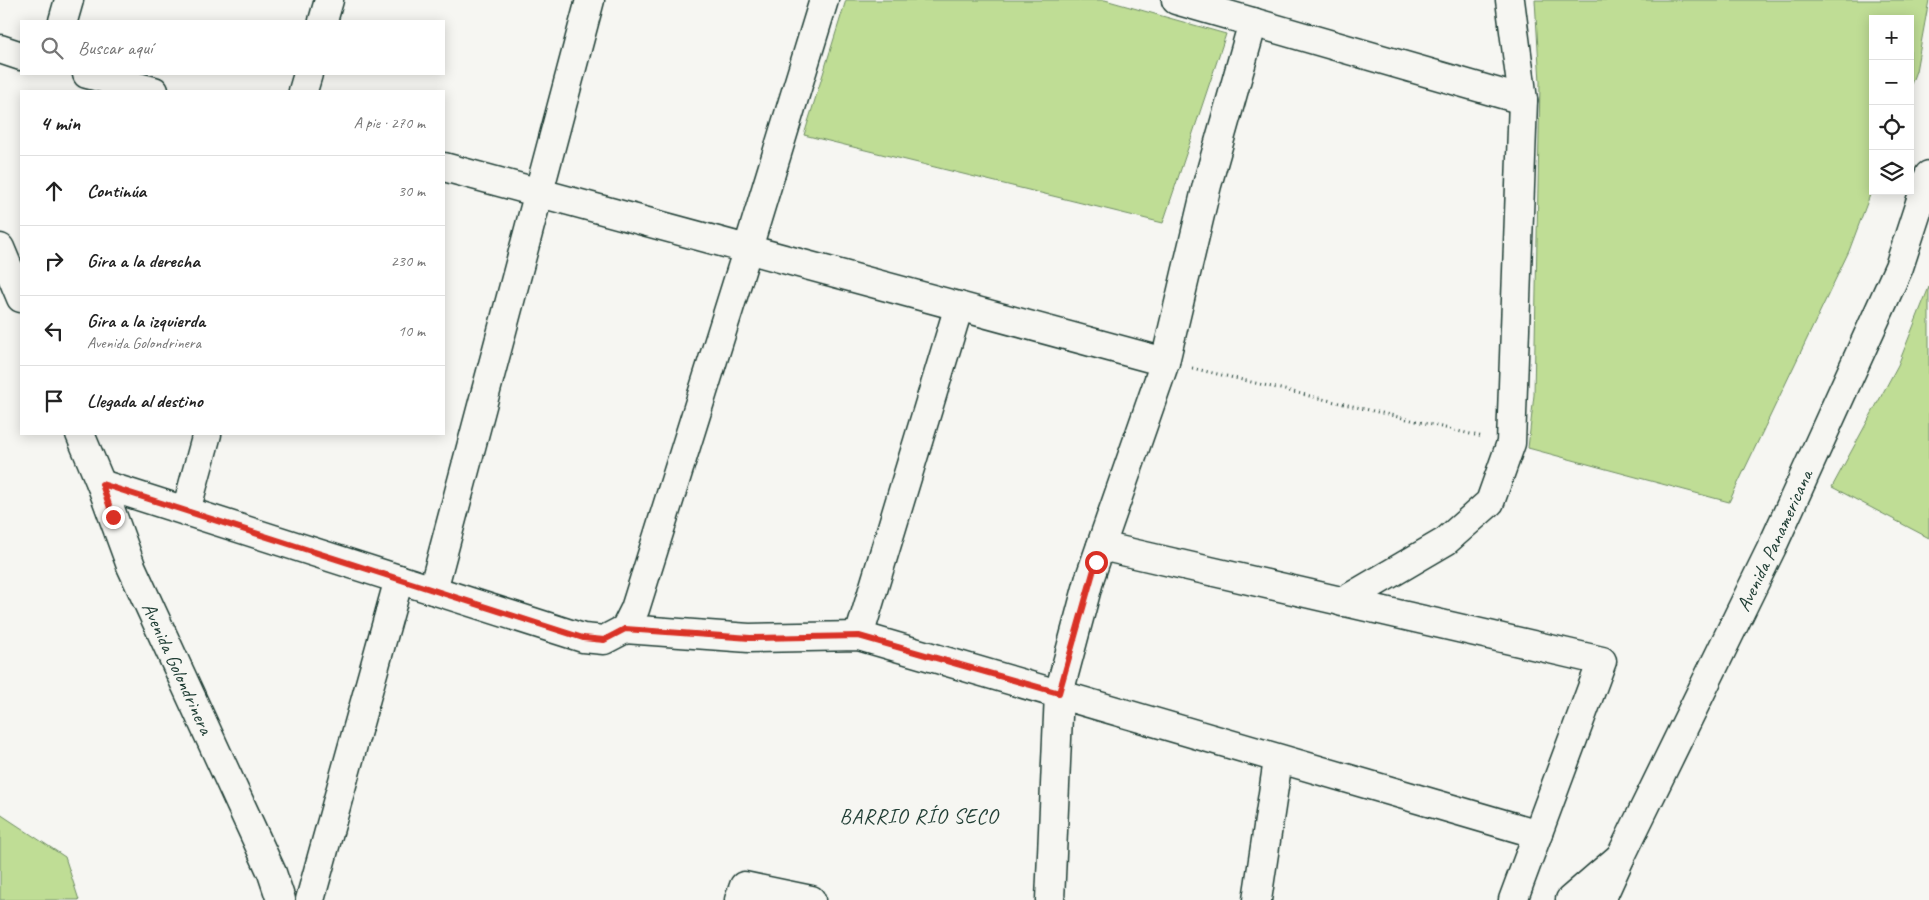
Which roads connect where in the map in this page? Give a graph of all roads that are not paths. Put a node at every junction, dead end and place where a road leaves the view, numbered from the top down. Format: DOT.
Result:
graph roads {
  1 [pos="69,0"];
  2 [pos="329,0"];
  3 [pos="590,0"];
  4 [pos="824,0"];
  5 [pos="1176,0"];
  6 [pos="1510,0"];
  7 [pos="63,20"];
  8 [pos="323,20"];
  9 [pos="1253,22"];
  10 [pos="0,50"];
  11 [pos="20,56"];
  12 [pos="91,75"];
  13 [pos="308,75"];
  14 [pos="150,90"];
  15 [pos="303,90"];
  16 [pos="1523,100"];
  17 [pos="445,167"];
  18 [pos="1929,175"];
  19 [pos="539,192"];
  20 [pos="0,248"];
  21 [pos="748,248"];
  22 [pos="20,296"];
  23 [pos="958,306"];
  24 [pos="1164,362"];
  25 [pos="80,435"];
  26 [pos="208,435"];
  27 [pos="102,484"];
  28 [pos="186,511"];
  29 [pos="1101,546"];
  30 [pos="399,579"];
  31 [pos="433,590"];
  32 [pos="1342,602"];
  33 [pos="625,629"];
  34 [pos="859,636"];
  35 [pos="1059,693"];
  36 [pos="1278,760"];
  37 [pos="1538,834"];
  38 [pos="1621,856"];
  39 [pos="282,900"];
  40 [pos="310,900"];
  41 [pos="739,900"];
  42 [pos="811,900"];
  43 [pos="1050,900"];
  44 [pos="1257,900"];
  45 [pos="1513,900"];
  46 [pos="1570,900"];
  47 [pos="1601,900"];
  1 -- 7 [label="street"];
  2 -- 8 [label="street"];
  3 -- 19 [label="street"];
  4 -- 21 [label="street"];
  5 -- 9 [label="street"];
  6 -- 16 [label="street"];
  9 -- 16 [label="street"];
  9 -- 24 [label="street"];
  10 -- 11 [label="street"];
  12 -- 14 [label="street"];
  13 -- 15 [label="street"];
  16 -- 32 [label="street"];
  17 -- 19 [label="street"];
  18 -- 38 [label="street, Avenida Panamericana"];
  19 -- 21 [label="street"];
  19 -- 31 [label="street"];
  20 -- 22 [label="street"];
  21 -- 23 [label="street"];
  21 -- 33 [label="street"];
  23 -- 24 [label="street"];
  23 -- 34 [label="street"];
  24 -- 29 [label="street"];
  25 -- 27 [label="street, Avenida Golondrinera"];
  26 -- 28 [label="street"];
  27 -- 28 [label="street"];
  27 -- 39 [label="street, Avenida Golondrinera"];
  28 -- 30 [label="street"];
  29 -- 32 [label="street"];
  29 -- 35 [label="street"];
  30 -- 31 [label="street"];
  30 -- 40 [label="street"];
  31 -- 33 [label="street"];
  32 -- 37 [label="street"];
  33 -- 34 [label="street"];
  34 -- 35 [label="street"];
  35 -- 36 [label="street"];
  35 -- 43 [label="street"];
  36 -- 37 [label="street"];
  36 -- 44 [label="street"];
  37 -- 45 [label="street"];
  38 -- 46 [label="street"];
  38 -- 47 [label="street, Avenida Panamericana"];
  41 -- 42 [label="street"];
}
